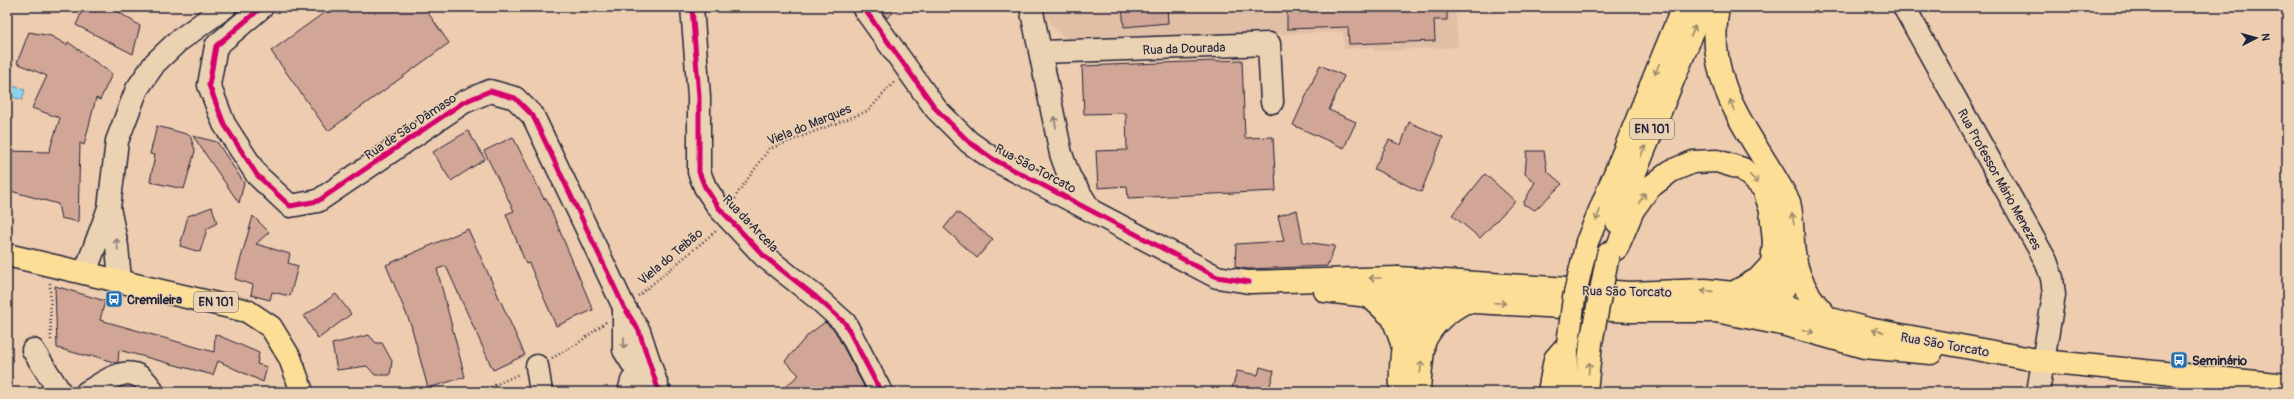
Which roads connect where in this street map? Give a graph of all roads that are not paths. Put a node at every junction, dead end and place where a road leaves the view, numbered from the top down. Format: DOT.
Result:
graph roads {
  1 [pos="225,7"];
  2 [pos="262,7"];
  3 [pos="692,7"];
  4 [pos="863,7"];
  5 [pos="1031,7"];
  6 [pos="1683,7"];
  7 [pos="1703,7"];
  8 [pos="1718,7"];
  9 [pos="1904,7"];
  10 [pos="1041,52"];
  11 [pos="1272,102"];
  12 [pos="1061,154"];
  13 [pos="1028,176"];
  14 [pos="109,208"];
  15 [pos="1090,209"];
  16 [pos="1608,254"];
  17 [pos="7,255"];
  18 [pos="1794,258"];
  19 [pos="1770,266"];
  20 [pos="85,273"];
  21 [pos="1398,278"];
  22 [pos="120,280"];
  23 [pos="1249,282"];
  24 [pos="1455,283"];
  25 [pos="1733,294"];
  26 [pos="1368,296"];
  27 [pos="1419,298"];
  28 [pos="1467,302"];
  29 [pos="1773,304"];
  30 [pos="1743,315"];
  31 [pos="1828,318"];
  32 [pos="1782,324"];
  33 [pos="1568,344"];
  34 [pos="1414,345"];
  35 [pos="42,348"];
  36 [pos="1998,353"];
  37 [pos="2042,361"];
  38 [pos="537,366"];
  39 [pos="640,376"];
  40 [pos="2287,385"];
  41 [pos="60,392"];
  42 [pos="87,392"];
  43 [pos="153,392"];
  44 [pos="302,392"];
  45 [pos="541,392"];
  46 [pos="655,392"];
  47 [pos="660,392"];
  48 [pos="881,392"];
  49 [pos="1402,392"];
  50 [pos="1419,392"];
  51 [pos="1549,392"];
  52 [pos="1566,392"];
  53 [pos="1586,392"];
  54 [pos="2038,392"];
  1 -- 14 [label="street"];
  2 -- 39 [label="street, Rua de São Dâmaso"];
  3 -- 48 [label="street, Rua da Arcela"];
  4 -- 13 [label="street, Rua São Torcato"];
  5 -- 10 [label="street"];
  6 -- 33 [label="main road, EN 101, one-way, bridge"];
  16 -- 7 [label="main road, EN 101, one-way"];
  18 -- 8 [label="main road, one-way"];
  9 -- 37 [label="street, Rua Professor Mário Menezes"];
  10 -- 11 [label="street, Rua da Dourada"];
  12 -- 10 [label="street, one-way"];
  12 -- 13 [label="street, Rua São Torcato"];
  12 -- 15 [label="street"];
  13 -- 15 [label="street, Rua São Torcato"];
  14 -- 20 [label="street"];
  22 -- 14 [label="street, one-way"];
  15 -- 23 [label="street, Rua São Torcato"];
  16 -- 19 [label="main road, one-way"];
  53 -- 16 [label="main road, EN 101, one-way, bridge"];
  17 -- 20 [label="main road, EN 101"];
  18 -- 29 [label="main road"];
  18 -- 31 [label="main road"];
  19 -- 25 [label="main road"];
  19 -- 29 [label="main road"];
  20 -- 22 [label="main road, EN 101"];
  21 -- 23 [label="main road, Rua São Torcato, one-way"];
  21 -- 24 [label="main road, Rua São Torcato"];
  21 -- 27 [label="main road"];
  22 -- 44 [label="main road, EN 101"];
  23 -- 26 [label="main road, Rua São Torcato"];
  25 -- 24 [label="main road, Rua São Torcato, one-way"];
  24 -- 27 [label="main road"];
  25 -- 29 [label="main road, Rua São Torcato"];
  26 -- 27 [label="main road, Rua São Torcato"];
  26 -- 34 [label="main road"];
  27 -- 28 [label="main road, Rua São Torcato"];
  27 -- 34 [label="main road"];
  28 -- 30 [label="main road, Rua São Torcato, one-way"];
  28 -- 34 [label="main road"];
  29 -- 30 [label="main road"];
  29 -- 31 [label="main road, Rua São Torcato"];
  29 -- 32 [label="main road"];
  30 -- 32 [label="main road, Rua São Torcato"];
  36 -- 31 [label="main road, Rua São Torcato, one-way"];
  32 -- 36 [label="main road, Rua São Torcato, one-way"];
  33 -- 51 [label="main road"];
  33 -- 52 [label="main road, EN 101"];
  34 -- 49 [label="main road"];
  50 -- 34 [label="main road, one-way"];
  35 -- 41 [label="street"];
  36 -- 37 [label="main road, Rua São Torcato"];
  37 -- 40 [label="main road, Rua São Torcato"];
  37 -- 54 [label="street, Rua Professor Mário Menezes"];
  38 -- 45 [label="street"];
  39 -- 46 [label="street, Rua de São Dâmaso"];
  39 -- 47 [label="street, Rua de São Dâmaso"];
  42 -- 43 [label="street"];
}
